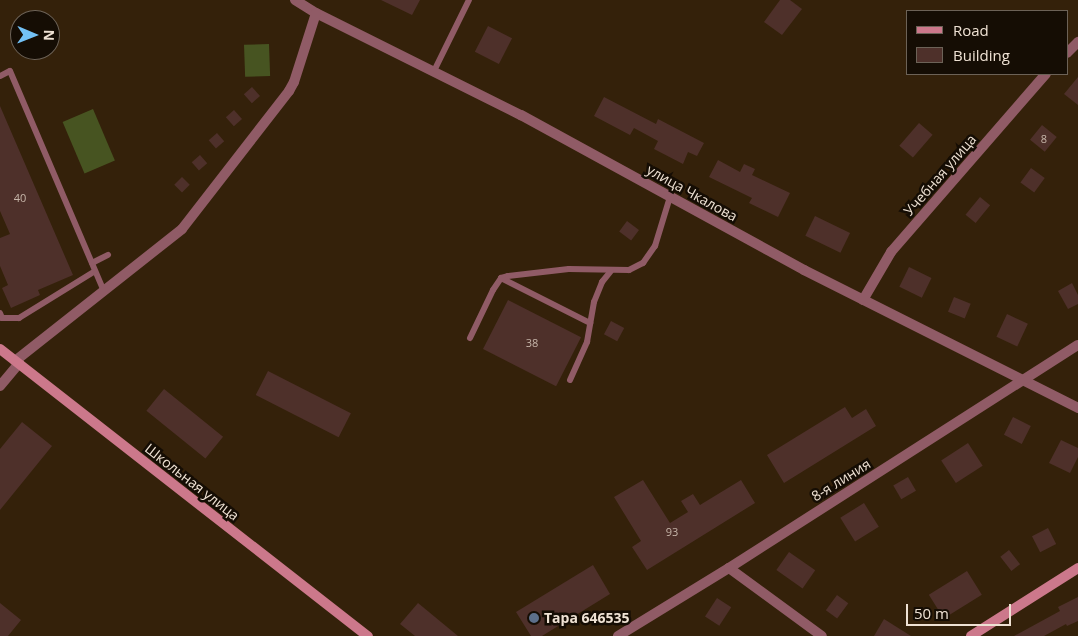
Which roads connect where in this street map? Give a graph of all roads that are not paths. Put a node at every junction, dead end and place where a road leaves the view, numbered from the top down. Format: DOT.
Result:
graph roads {
  1 [pos="295,0"];
  2 [pos="469,0"];
  3 [pos="316,13"];
  4 [pos="1078,42"];
  5 [pos="1068,52"];
  6 [pos="434,71"];
  7 [pos="1045,75"];
  8 [pos="0,76"];
  9 [pos="670,197"];
  10 [pos="108,256"];
  11 [pos="92,263"];
  12 [pos="611,270"];
  13 [pos="95,271"];
  14 [pos="501,278"];
  15 [pos="104,291"];
  16 [pos="863,300"];
  17 [pos="0,313"];
  18 [pos="590,323"];
  19 [pos="470,338"];
  20 [pos="1078,345"];
  21 [pos="0,349"];
  22 [pos="17,362"];
  23 [pos="570,380"];
  24 [pos="1024,380"];
  25 [pos="0,386"];
  26 [pos="1078,408"];
  27 [pos="729,568"];
  28 [pos="1078,568"];
  29 [pos="368,636"];
  30 [pos="618,636"];
  31 [pos="822,636"];
  32 [pos="971,636"];
  1 -- 3 [label="street, улица Чкалова"];
  2 -- 6 [label="lane"];
  3 -- 6 [label="street, улица Чкалова"];
  3 -- 15 [label="street"];
  4 -- 5 [label="street"];
  6 -- 9 [label="street, улица Чкалова"];
  7 -- 16 [label="street, Учебная улица"];
  8 -- 11 [label="lane"];
  9 -- 12 [label="lane"];
  9 -- 16 [label="street, улица Чкалова"];
  10 -- 11 [label="lane"];
  11 -- 13 [label="lane"];
  12 -- 14 [label="lane"];
  12 -- 18 [label="lane"];
  13 -- 15 [label="lane"];
  13 -- 17 [label="lane"];
  14 -- 18 [label="lane"];
  14 -- 19 [label="lane"];
  15 -- 22 [label="street"];
  16 -- 24 [label="street, улица Чкалова"];
  18 -- 23 [label="lane"];
  20 -- 24 [label="street, 8-я линия"];
  21 -- 22 [label="street, Школьная улица"];
  22 -- 25 [label="street"];
  22 -- 29 [label="street, Школьная улица"];
  24 -- 26 [label="street, улица Чкалова"];
  24 -- 27 [label="street, 8-я линия"];
  27 -- 30 [label="street, 8-я линия"];
  27 -- 31 [label="street"];
  28 -- 32 [label="street"];
}
